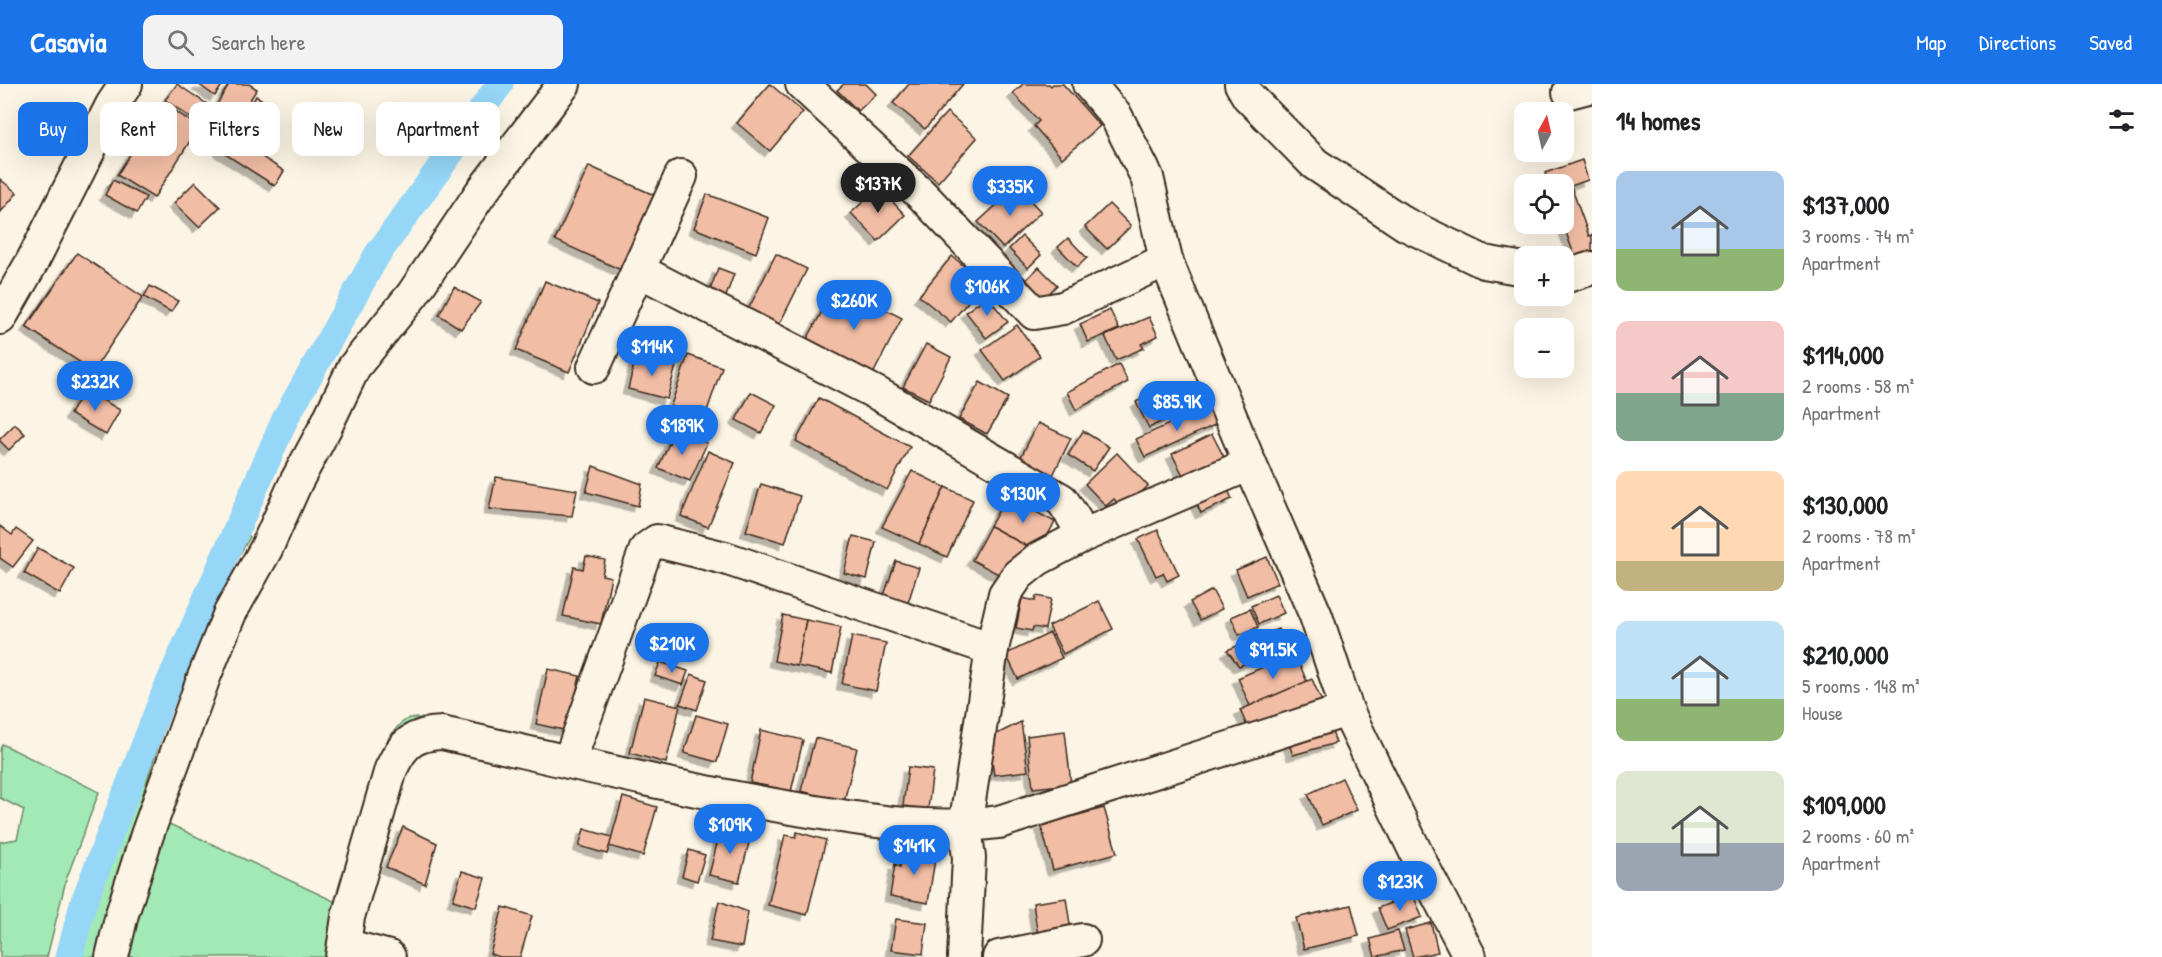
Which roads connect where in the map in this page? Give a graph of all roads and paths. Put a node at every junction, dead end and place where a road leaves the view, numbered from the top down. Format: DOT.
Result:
graph roads {
  1 [pos="564,84"];
  2 [pos="802,84"];
  3 [pos="1089,84"];
  4 [pos="1241,84"];
  5 [pos="111,91"];
  6 [pos="681,176"];
  7 [pos="1166,260"];
  8 [pos="1514,267"];
  9 [pos="1592,268"];
  10 [pos="638,270"];
  11 [pos="1574,274"];
  12 [pos="0,318"];
  13 [pos="594,367"];
  14 [pos="1250,464"];
  15 [pos="1080,537"];
  16 [pos="992,650"];
  17 [pos="1347,710"];
  18 [pos="568,762"];
  19 [pos="965,827"];
  20 [pos="1083,940"];
  21 [pos="343,951"];
  22 [pos="112,957"];
  23 [pos="389,957"];
  24 [pos="964,957"];
  25 [pos="999,957"];
  26 [pos="1470,957"];
  1 -- 22 [label="street"];
  2 -- 7 [label="street"];
  3 -- 7 [label="street"];
  4 -- 8 [label="street"];
  5 -- 12 [label="street"];
  6 -- 10 [label="street"];
  7 -- 14 [label="street"];
  9 -- 11 [label="street"];
  10 -- 13 [label="street"];
  10 -- 15 [label="street"];
  14 -- 15 [label="street"];
  14 -- 17 [label="street"];
  15 -- 16 [label="street"];
  16 -- 18 [label="street"];
  16 -- 19 [label="street"];
  17 -- 19 [label="street"];
  17 -- 26 [label="street"];
  18 -- 19 [label="street"];
  18 -- 21 [label="street"];
  19 -- 24 [label="street"];
  20 -- 25 [label="street"];
  21 -- 23 [label="street"];
}
